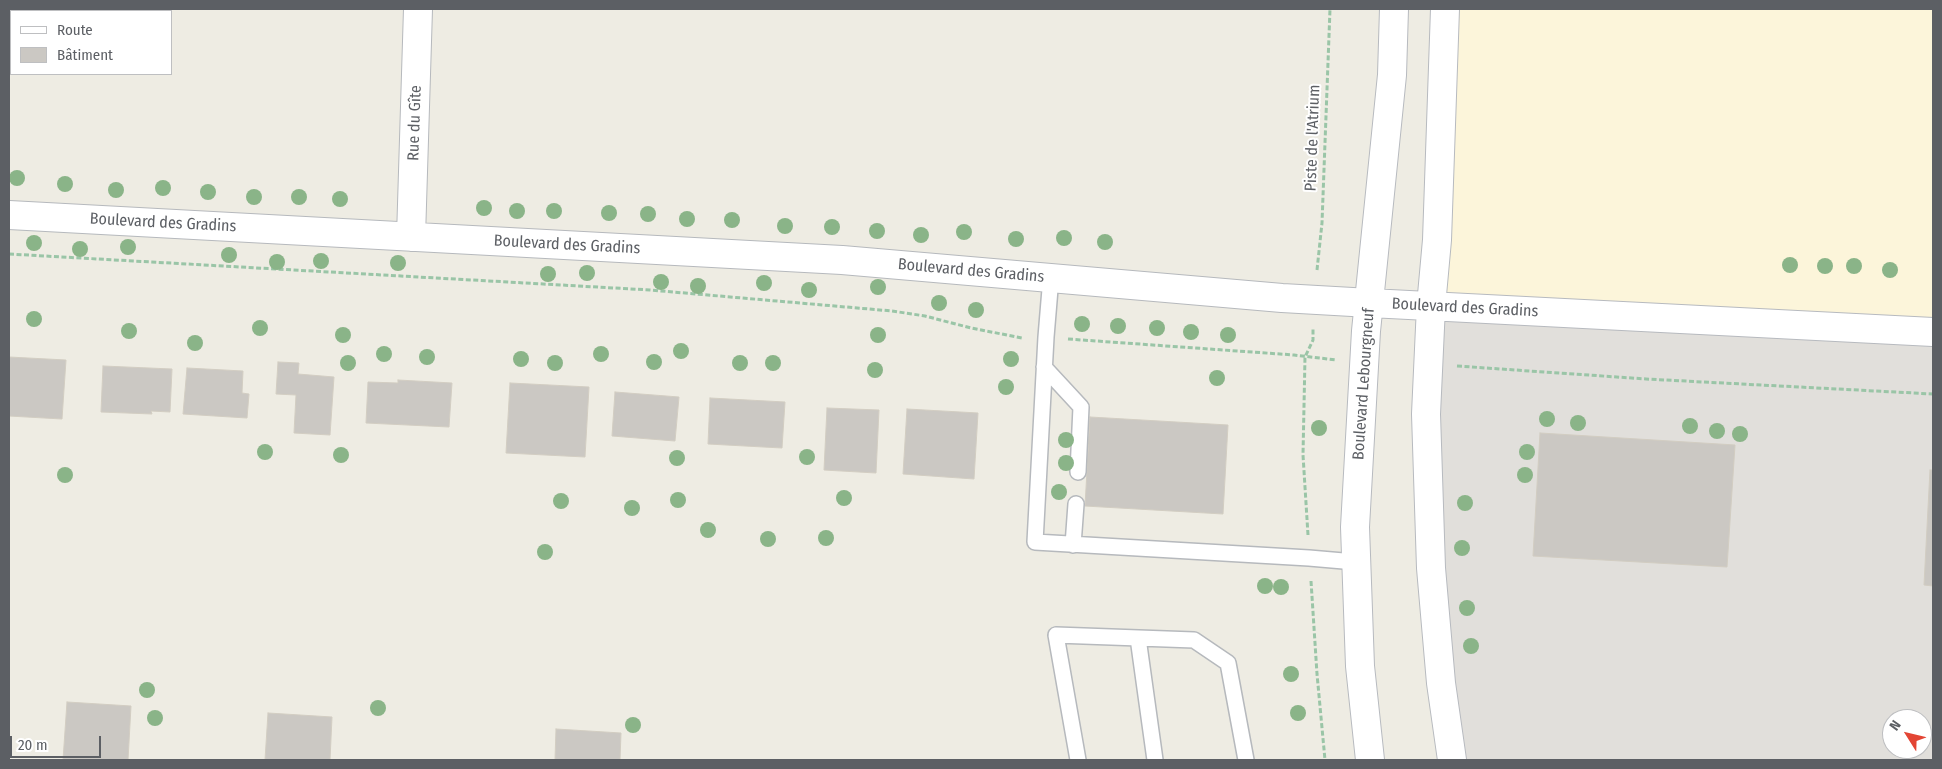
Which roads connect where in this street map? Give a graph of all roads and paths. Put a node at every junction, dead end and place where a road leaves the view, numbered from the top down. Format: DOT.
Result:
graph roads {
  1 [pos="418,9"];
  2 [pos="1330,9"];
  3 [pos="1394,9"];
  4 [pos="1445,9"];
  5 [pos="9,215"];
  6 [pos="411,236"];
  7 [pos="9,254"];
  8 [pos="1317,268"];
  9 [pos="1051,277"];
  10 [pos="1370,303"];
  11 [pos="1431,306"];
  12 [pos="1933,332"];
  13 [pos="1046,337"];
  14 [pos="1331,360"];
  15 [pos="1471,366"];
  16 [pos="1044,367"];
  17 [pos="1933,394"];
  18 [pos="1078,472"];
  19 [pos="1076,504"];
  20 [pos="1073,545"];
  21 [pos="1355,562"];
  22 [pos="1138,638"];
  23 [pos="1078,760"];
  24 [pos="1155,760"];
  25 [pos="1246,760"];
  26 [pos="1370,760"];
  27 [pos="1452,760"];
  1 -- 6 [label="street, Rue du Gîte"];
  2 -- 8 [label="path, Piste de l'Atrium"];
  3 -- 10 [label="street, Boulevard Lebourgneuf"];
  4 -- 11 [label="street"];
  5 -- 6 [label="street, Boulevard des Gradins"];
  6 -- 9 [label="street, Boulevard des Gradins"];
  7 -- 13 [label="path"];
  9 -- 10 [label="street, Boulevard des Gradins"];
  9 -- 13 [label="lane"];
  10 -- 11 [label="street, Boulevard des Gradins"];
  10 -- 21 [label="street, Boulevard Lebourgneuf"];
  11 -- 12 [label="street, Boulevard des Gradins"];
  11 -- 27 [label="street"];
  13 -- 14 [label="path"];
  13 -- 16 [label="lane"];
  15 -- 17 [label="path"];
  16 -- 18 [label="lane"];
  16 -- 20 [label="lane"];
  19 -- 20 [label="lane"];
  20 -- 21 [label="lane"];
  21 -- 26 [label="street, Boulevard Lebourgneuf"];
  22 -- 23 [label="lane"];
  22 -- 24 [label="lane"];
  22 -- 25 [label="lane"];
}
